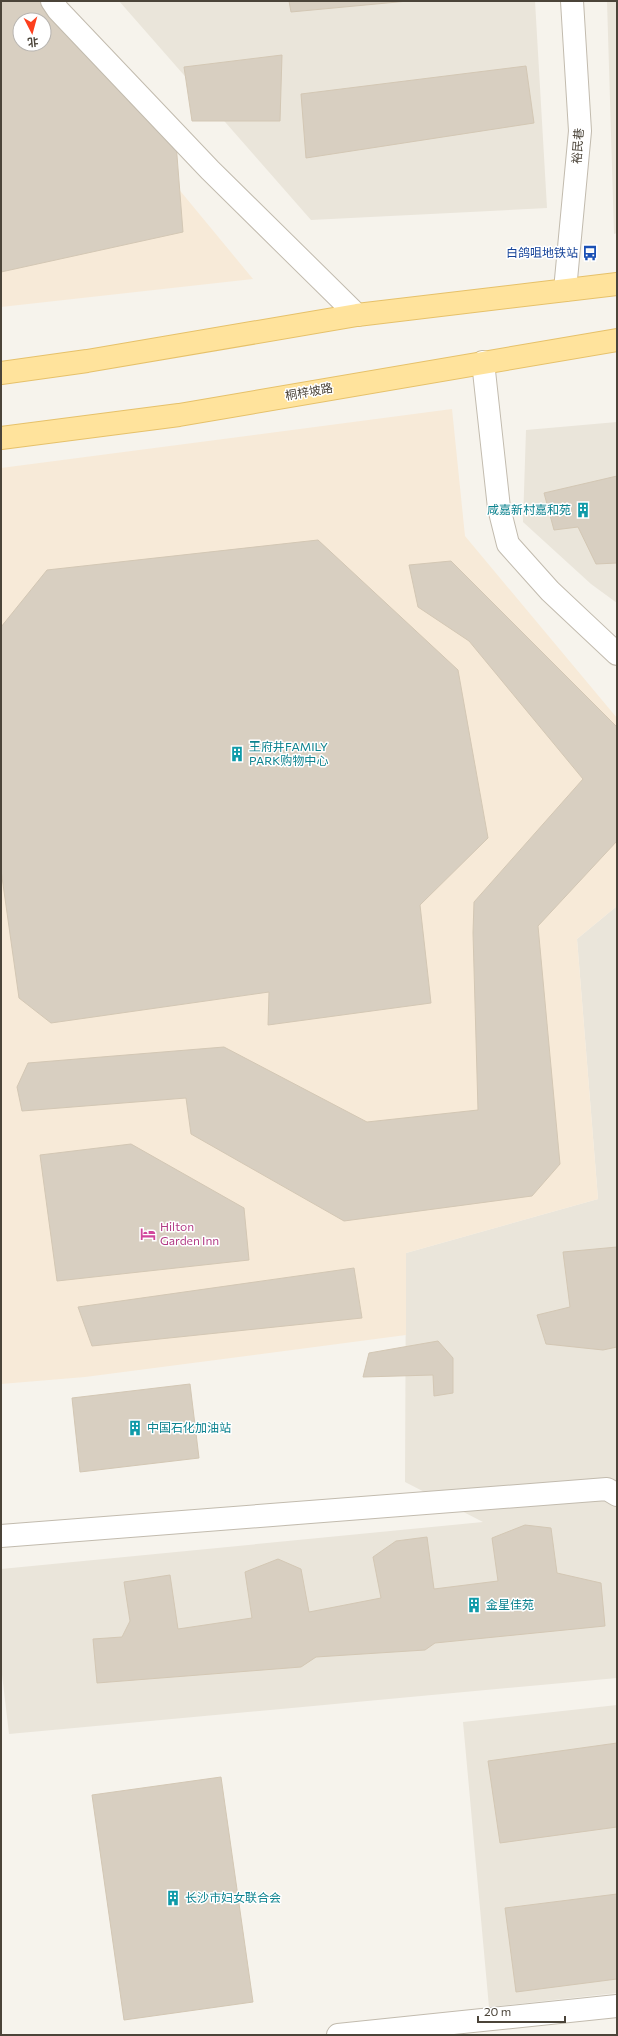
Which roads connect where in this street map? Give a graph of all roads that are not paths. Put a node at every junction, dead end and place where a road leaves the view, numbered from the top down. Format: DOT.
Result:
graph roads {
  1 [pos="52,1"];
  2 [pos="572,1"];
  3 [pos="617,284"];
  4 [pos="565,290"];
  5 [pos="357,315"];
  6 [pos="617,340"];
  7 [pos="483,362"];
  8 [pos="1,373"];
  9 [pos="1,438"];
  10 [pos="617,654"];
  11 [pos="617,1495"];
  12 [pos="1,1536"];
  13 [pos="617,2006"];
  14 [pos="338,2035"];
  1 -- 5 [label="street"];
  2 -- 4 [label="street, 裕民巷"];
  3 -- 4 [label="main road"];
  4 -- 5 [label="main road"];
  5 -- 8 [label="main road"];
  6 -- 7 [label="main road, 桐梓坡路"];
  7 -- 9 [label="main road, 桐梓坡路"];
  7 -- 10 [label="street"];
  11 -- 12 [label="street"];
  13 -- 14 [label="street"];
}
